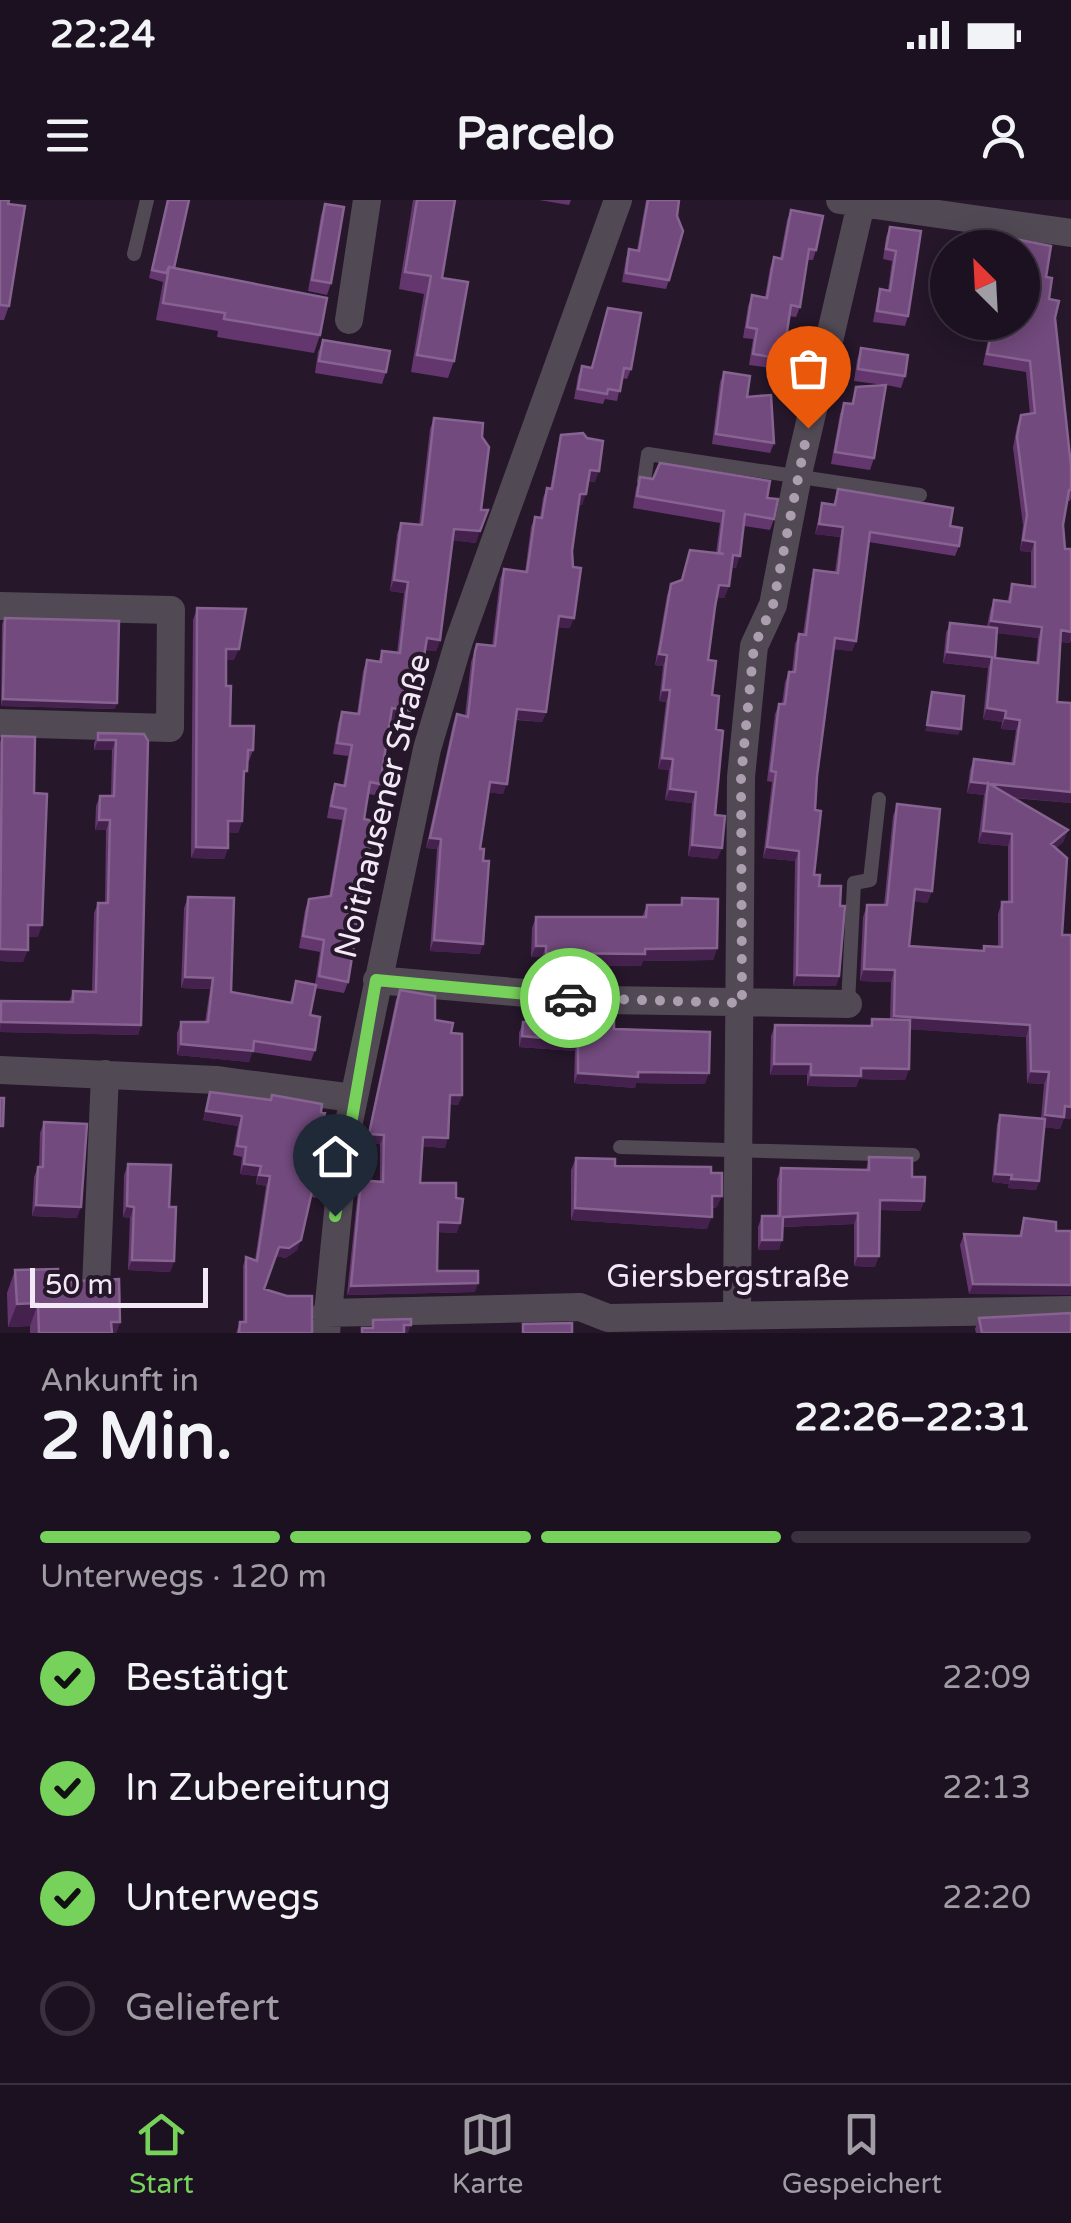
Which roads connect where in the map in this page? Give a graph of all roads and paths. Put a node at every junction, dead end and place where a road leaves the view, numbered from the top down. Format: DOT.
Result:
graph roads {
  1 [pos="147,200"];
  2 [pos="368,200"];
  3 [pos="618,200"];
  4 [pos="850,202"];
  5 [pos="906,205"];
  6 [pos="1071,233"];
  7 [pos="134,254"];
  8 [pos="350,320"];
  9 [pos="799,472"];
  10 [pos="644,482"];
  11 [pos="920,495"];
  12 [pos="0,606"];
  13 [pos="0,723"];
  14 [pos="879,799"];
  15 [pos="376,980"];
  16 [pos="742,1003"];
  17 [pos="848,1004"];
  18 [pos="0,1070"];
  19 [pos="104,1074"];
  20 [pos="352,1098"];
  21 [pos="620,1148"];
  22 [pos="738,1150"];
  23 [pos="914,1155"];
  24 [pos="96,1288"];
  25 [pos="1071,1310"];
  26 [pos="738,1314"];
  27 [pos="326,1323"];
  1 -- 7 [label="lane"];
  2 -- 8 [label="street"];
  3 -- 15 [label="street, Noithausener Straße"];
  4 -- 5 [label="street"];
  4 -- 9 [label="street"];
  5 -- 6 [label="street"];
  9 -- 10 [label="lane"];
  9 -- 11 [label="lane"];
  9 -- 16 [label="street"];
  12 -- 13 [label="street"];
  14 -- 17 [label="lane"];
  15 -- 16 [label="street"];
  15 -- 20 [label="street, Noithausener Straße"];
  16 -- 17 [label="street"];
  16 -- 22 [label="street"];
  18 -- 19 [label="street"];
  19 -- 20 [label="street"];
  19 -- 24 [label="street"];
  20 -- 27 [label="street, Noithausener Straße"];
  21 -- 22 [label="lane"];
  22 -- 23 [label="lane"];
  22 -- 26 [label="street"];
  25 -- 26 [label="street, Giersbergstraße"];
  26 -- 27 [label="street, Giersbergstraße"];
}
